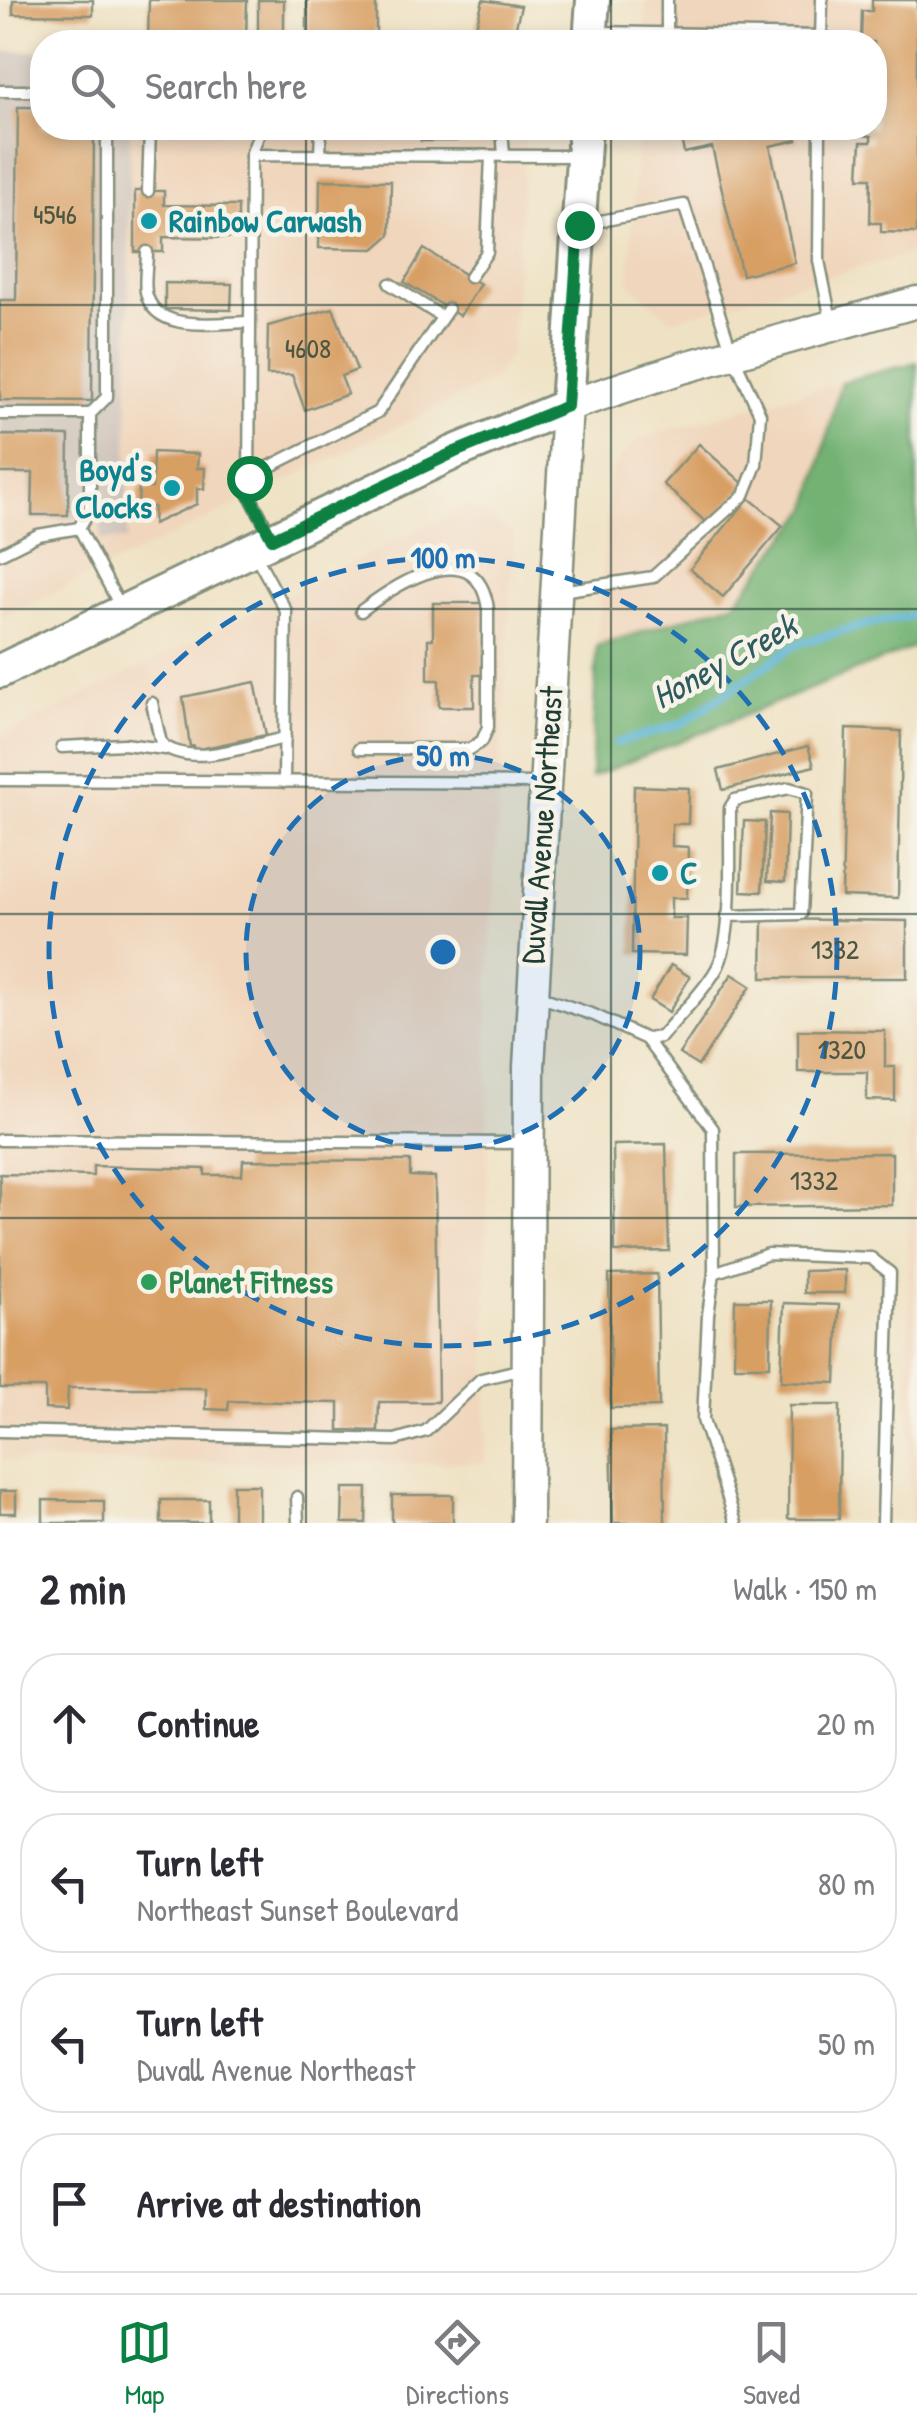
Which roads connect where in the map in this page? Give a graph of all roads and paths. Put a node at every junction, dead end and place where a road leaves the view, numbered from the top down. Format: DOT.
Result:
graph roads {
  1 [pos="667,0"];
  2 [pos="822,0"];
  3 [pos="592,25"];
  4 [pos="634,30"];
  5 [pos="667,30"];
  6 [pos="821,30"];
  7 [pos="0,91"];
  8 [pos="30,91"];
  9 [pos="107,140"];
  10 [pos="150,140"];
  11 [pos="257,140"];
  12 [pos="320,140"];
  13 [pos="500,140"];
  14 [pos="820,140"];
  15 [pos="584,142"];
  16 [pos="250,155"];
  17 [pos="320,155"];
  18 [pos="497,156"];
  19 [pos="148,191"];
  20 [pos="579,225"];
  21 [pos="147,252"];
  22 [pos="470,277"];
  23 [pos="390,284"];
  24 [pos="917,302"];
  25 [pos="250,322"];
  26 [pos="832,324"];
  27 [pos="732,353"];
  28 [pos="567,406"];
  29 [pos="0,414"];
  30 [pos="90,414"];
  31 [pos="249,478"];
  32 [pos="80,528"];
  33 [pos="262,544"];
  34 [pos="0,554"];
  35 [pos="556,592"];
  36 [pos="123,611"];
  37 [pos="361,611"];
  38 [pos="0,671"];
  39 [pos="152,703"];
  40 [pos="285,738"];
  41 [pos="62,746"];
  42 [pos="359,749"];
  43 [pos="169,750"];
  44 [pos="1,778"];
  45 [pos="284,782"];
  46 [pos="545,783"];
  47 [pos="727,916"];
  48 [pos="532,994"];
  49 [pos="646,1040"];
  50 [pos="0,1140"];
  51 [pos="528,1143"];
  52 [pos="714,1273"];
  53 [pos="528,1367"];
  54 [pos="0,1431"];
  55 [pos="297,1497"];
  56 [pos="298,1523"];
  57 [pos="527,1523"];
  58 [pos="736,1523"];
  59 [pos="883,1523"];
  1 -- 5 [label="lane"];
  2 -- 6 [label="lane"];
  3 -- 4 [label="lane"];
  7 -- 8 [label="lane"];
  9 -- 30 [label="lane"];
  10 -- 19 [label="lane"];
  11 -- 16 [label="lane"];
  12 -- 17 [label="lane"];
  13 -- 18 [label="lane"];
  14 -- 26 [label="lane"];
  15 -- 18 [label="lane"];
  15 -- 20 [label="main road, Duvall Avenue Northeast"];
  16 -- 17 [label="lane"];
  16 -- 25 [label="lane"];
  17 -- 18 [label="lane"];
  18 -- 22 [label="lane"];
  20 -- 27 [label="lane"];
  20 -- 28 [label="main road, Duvall Avenue Northeast"];
  21 -- 25 [label="lane"];
  23 -- 31 [label="lane"];
  24 -- 26 [label="main road"];
  25 -- 31 [label="lane"];
  26 -- 27 [label="main road"];
  27 -- 28 [label="main road"];
  27 -- 35 [label="lane"];
  28 -- 33 [label="main road"];
  28 -- 35 [label="main road, Duvall Avenue Northeast"];
  29 -- 30 [label="lane"];
  30 -- 32 [label="lane"];
  31 -- 33 [label="lane"];
  32 -- 34 [label="lane"];
  32 -- 36 [label="lane"];
  33 -- 36 [label="main road"];
  33 -- 40 [label="lane"];
  35 -- 46 [label="main road, Duvall Avenue Northeast"];
  36 -- 38 [label="main road"];
  37 -- 42 [label="lane"];
  39 -- 43 [label="lane"];
  40 -- 43 [label="lane"];
  40 -- 45 [label="lane"];
  41 -- 43 [label="lane"];
  44 -- 45 [label="lane"];
  45 -- 46 [label="lane"];
  46 -- 48 [label="main road, Duvall Avenue Northeast"];
  47 -- 47 [label="lane"];
  47 -- 49 [label="lane"];
  48 -- 49 [label="lane"];
  48 -- 51 [label="main road, Duvall Avenue Northeast"];
  49 -- 52 [label="lane"];
  50 -- 51 [label="lane"];
  51 -- 53 [label="main road, Duvall Avenue Northeast"];
  52 -- 58 [label="lane"];
  52 -- 59 [label="lane"];
  53 -- 54 [label="lane"];
  53 -- 57 [label="main road, Duvall Avenue Northeast"];
  55 -- 56 [label="lane"];
}
